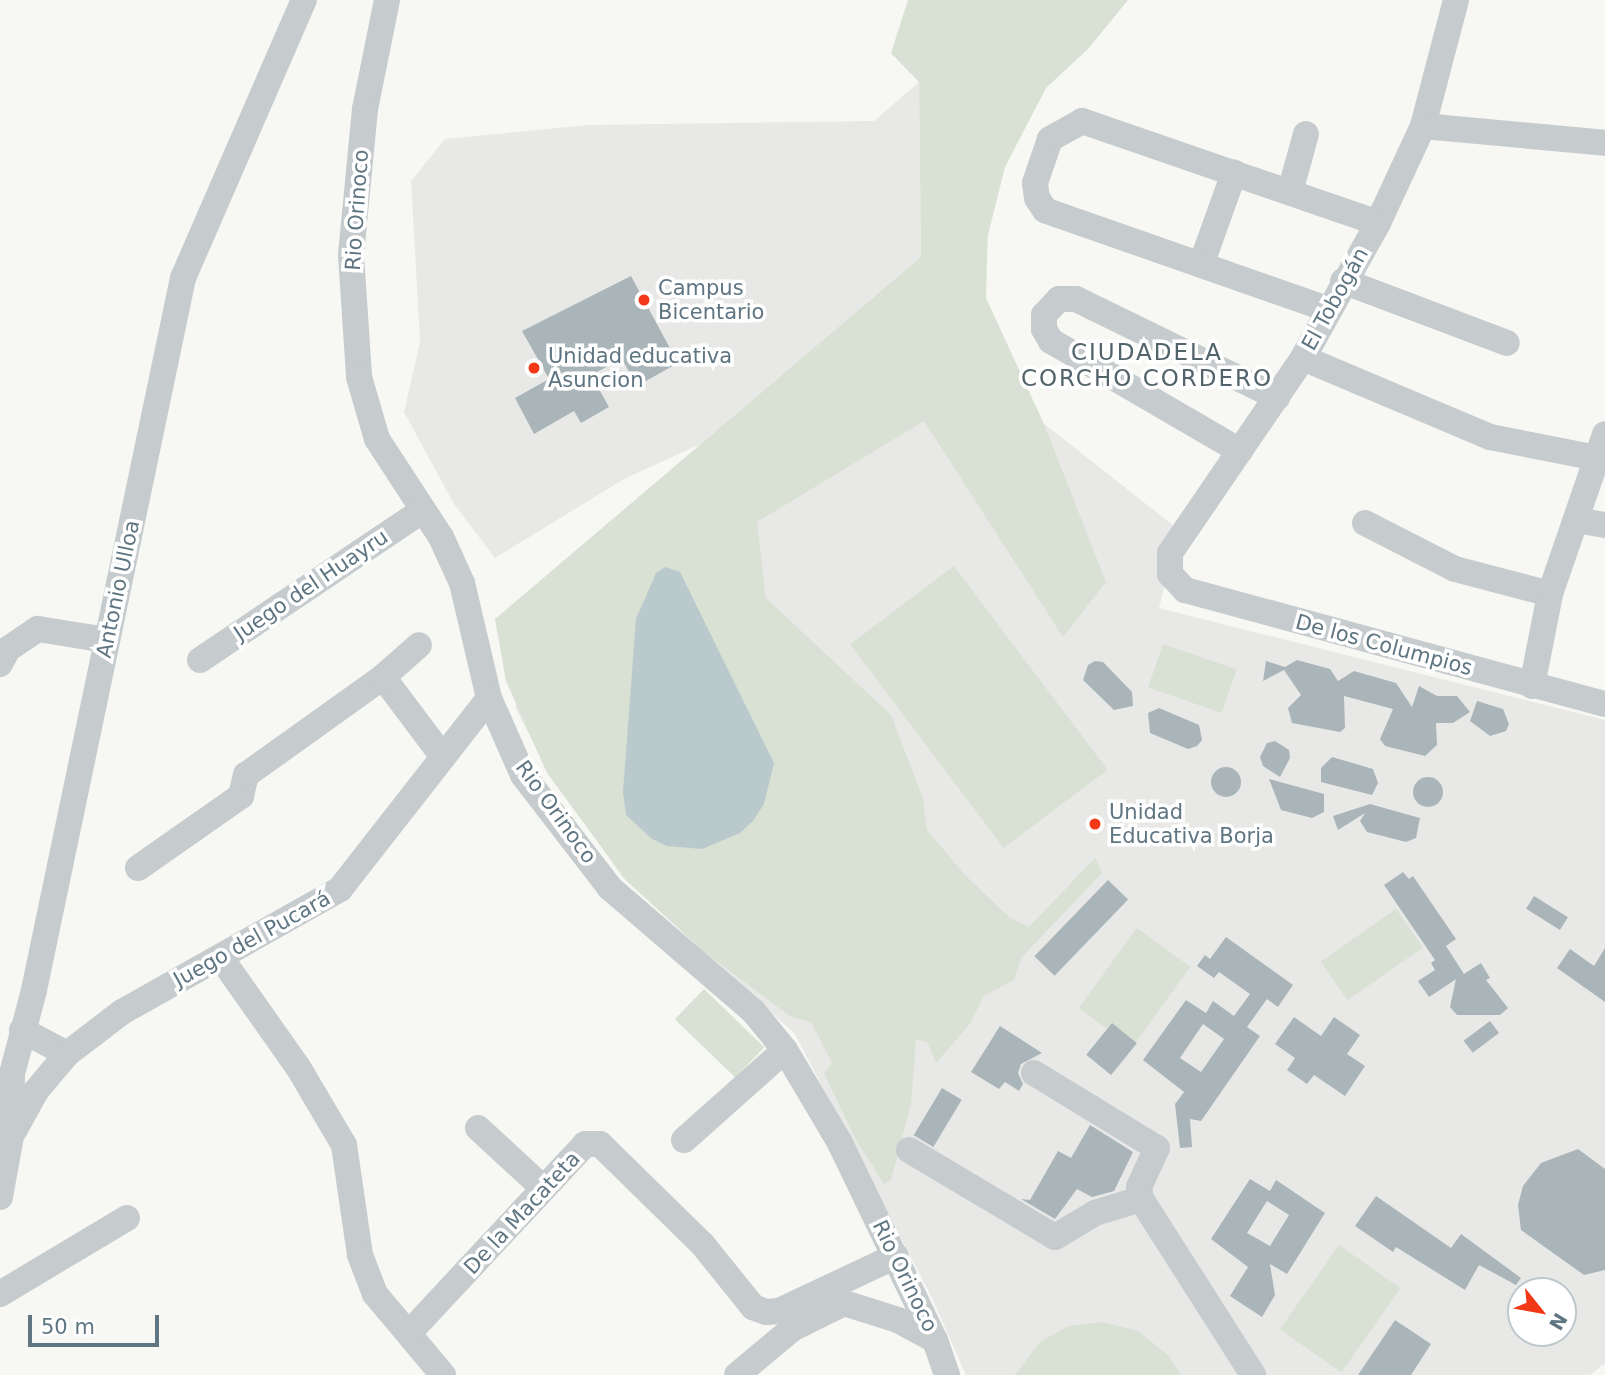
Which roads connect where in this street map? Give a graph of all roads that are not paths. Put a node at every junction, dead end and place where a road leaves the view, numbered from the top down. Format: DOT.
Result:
graph roads {
  1 [pos="304,0"];
  2 [pos="387,0"];
  3 [pos="1456,0"];
  4 [pos="1423,127"];
  5 [pos="1306,134"];
  6 [pos="1605,144"];
  7 [pos="1234,173"];
  8 [pos="1290,192"];
  9 [pos="1378,223"];
  10 [pos="1202,262"];
  11 [pos="1343,281"];
  12 [pos="1326,309"];
  13 [pos="1507,343"];
  14 [pos="1303,358"];
  15 [pos="1277,397"];
  16 [pos="1601,446"];
  17 [pos="1240,450"];
  18 [pos="423,510"];
  19 [pos="1576,520"];
  20 [pos="1365,523"];
  21 [pos="1605,525"];
  22 [pos="1170,574"];
  23 [pos="1550,594"];
  24 [pos="107,639"];
  25 [pos="419,645"];
  26 [pos="200,660"];
  27 [pos="0,664"];
  28 [pos="383,677"];
  29 [pos="1532,686"];
  30 [pos="489,698"];
  31 [pos="1605,704"];
  32 [pos="443,757"];
  33 [pos="138,868"];
  34 [pos="220,958"];
  35 [pos="22,1030"];
  36 [pos="785,1050"];
  37 [pos="67,1054"];
  38 [pos="1034,1073"];
  39 [pos="478,1128"];
  40 [pos="11,1136"];
  41 [pos="684,1140"];
  42 [pos="909,1150"];
  43 [pos="542,1187"];
  44 [pos="0,1197"];
  45 [pos="1142,1199"];
  46 [pos="127,1218"];
  47 [pos="896,1256"];
  48 [pos="0,1294"];
  49 [pos="410,1333"];
  50 [pos="935,1340"];
  51 [pos="740,1374"];
  52 [pos="443,1375"];
  53 [pos="947,1375"];
  54 [pos="1253,1375"];
  1 -- 24 [label="street, Antonio Ulloa"];
  2 -- 18 [label="street, Rio Orinoco"];
  3 -- 4 [label="street, El Tobogán"];
  4 -- 6 [label="street"];
  4 -- 9 [label="street, El Tobogán"];
  5 -- 8 [label="street"];
  7 -- 8 [label="street"];
  7 -- 10 [label="street"];
  7 -- 10 [label="street"];
  8 -- 9 [label="street"];
  9 -- 11 [label="street, El Tobogán"];
  10 -- 12 [label="street"];
  11 -- 12 [label="street, El Tobogán"];
  11 -- 13 [label="street"];
  12 -- 14 [label="street, El Tobogán"];
  14 -- 15 [label="street, El Tobogán"];
  14 -- 16 [label="street"];
  15 -- 17 [label="street, El Tobogán"];
  15 -- 17 [label="street"];
  16 -- 19 [label="street"];
  17 -- 22 [label="street, El Tobogán"];
  18 -- 26 [label="street, Juego del Huayru"];
  18 -- 30 [label="street, Rio Orinoco"];
  19 -- 21 [label="street"];
  19 -- 23 [label="street"];
  20 -- 23 [label="street"];
  22 -- 29 [label="street, De los Columpios"];
  23 -- 29 [label="street"];
  24 -- 27 [label="street"];
  24 -- 35 [label="street, Antonio Ulloa"];
  25 -- 28 [label="street"];
  28 -- 32 [label="street"];
  28 -- 33 [label="street"];
  29 -- 31 [label="street, De los Columpios"];
  30 -- 32 [label="street, Juego del Pucará"];
  30 -- 36 [label="street, Rio Orinoco"];
  32 -- 34 [label="street, Juego del Pucará"];
  34 -- 37 [label="street, Juego del Pucará"];
  34 -- 49 [label="street"];
  35 -- 37 [label="street"];
  35 -- 40 [label="street, Antonio Ulloa"];
  36 -- 41 [label="street"];
  36 -- 47 [label="street, Rio Orinoco"];
  37 -- 40 [label="street, Juego del Pucará"];
  38 -- 45 [label="street"];
  39 -- 43 [label="street"];
  40 -- 44 [label="street, Antonio Ulloa"];
  42 -- 45 [label="street"];
  43 -- 47 [label="street, De la Macateta"];
  43 -- 49 [label="street, De la Macateta"];
  45 -- 54 [label="street"];
  46 -- 48 [label="street"];
  47 -- 50 [label="street, Rio Orinoco"];
  49 -- 52 [label="street"];
  50 -- 51 [label="street"];
  50 -- 53 [label="street, Rio Orinoco"];
}
